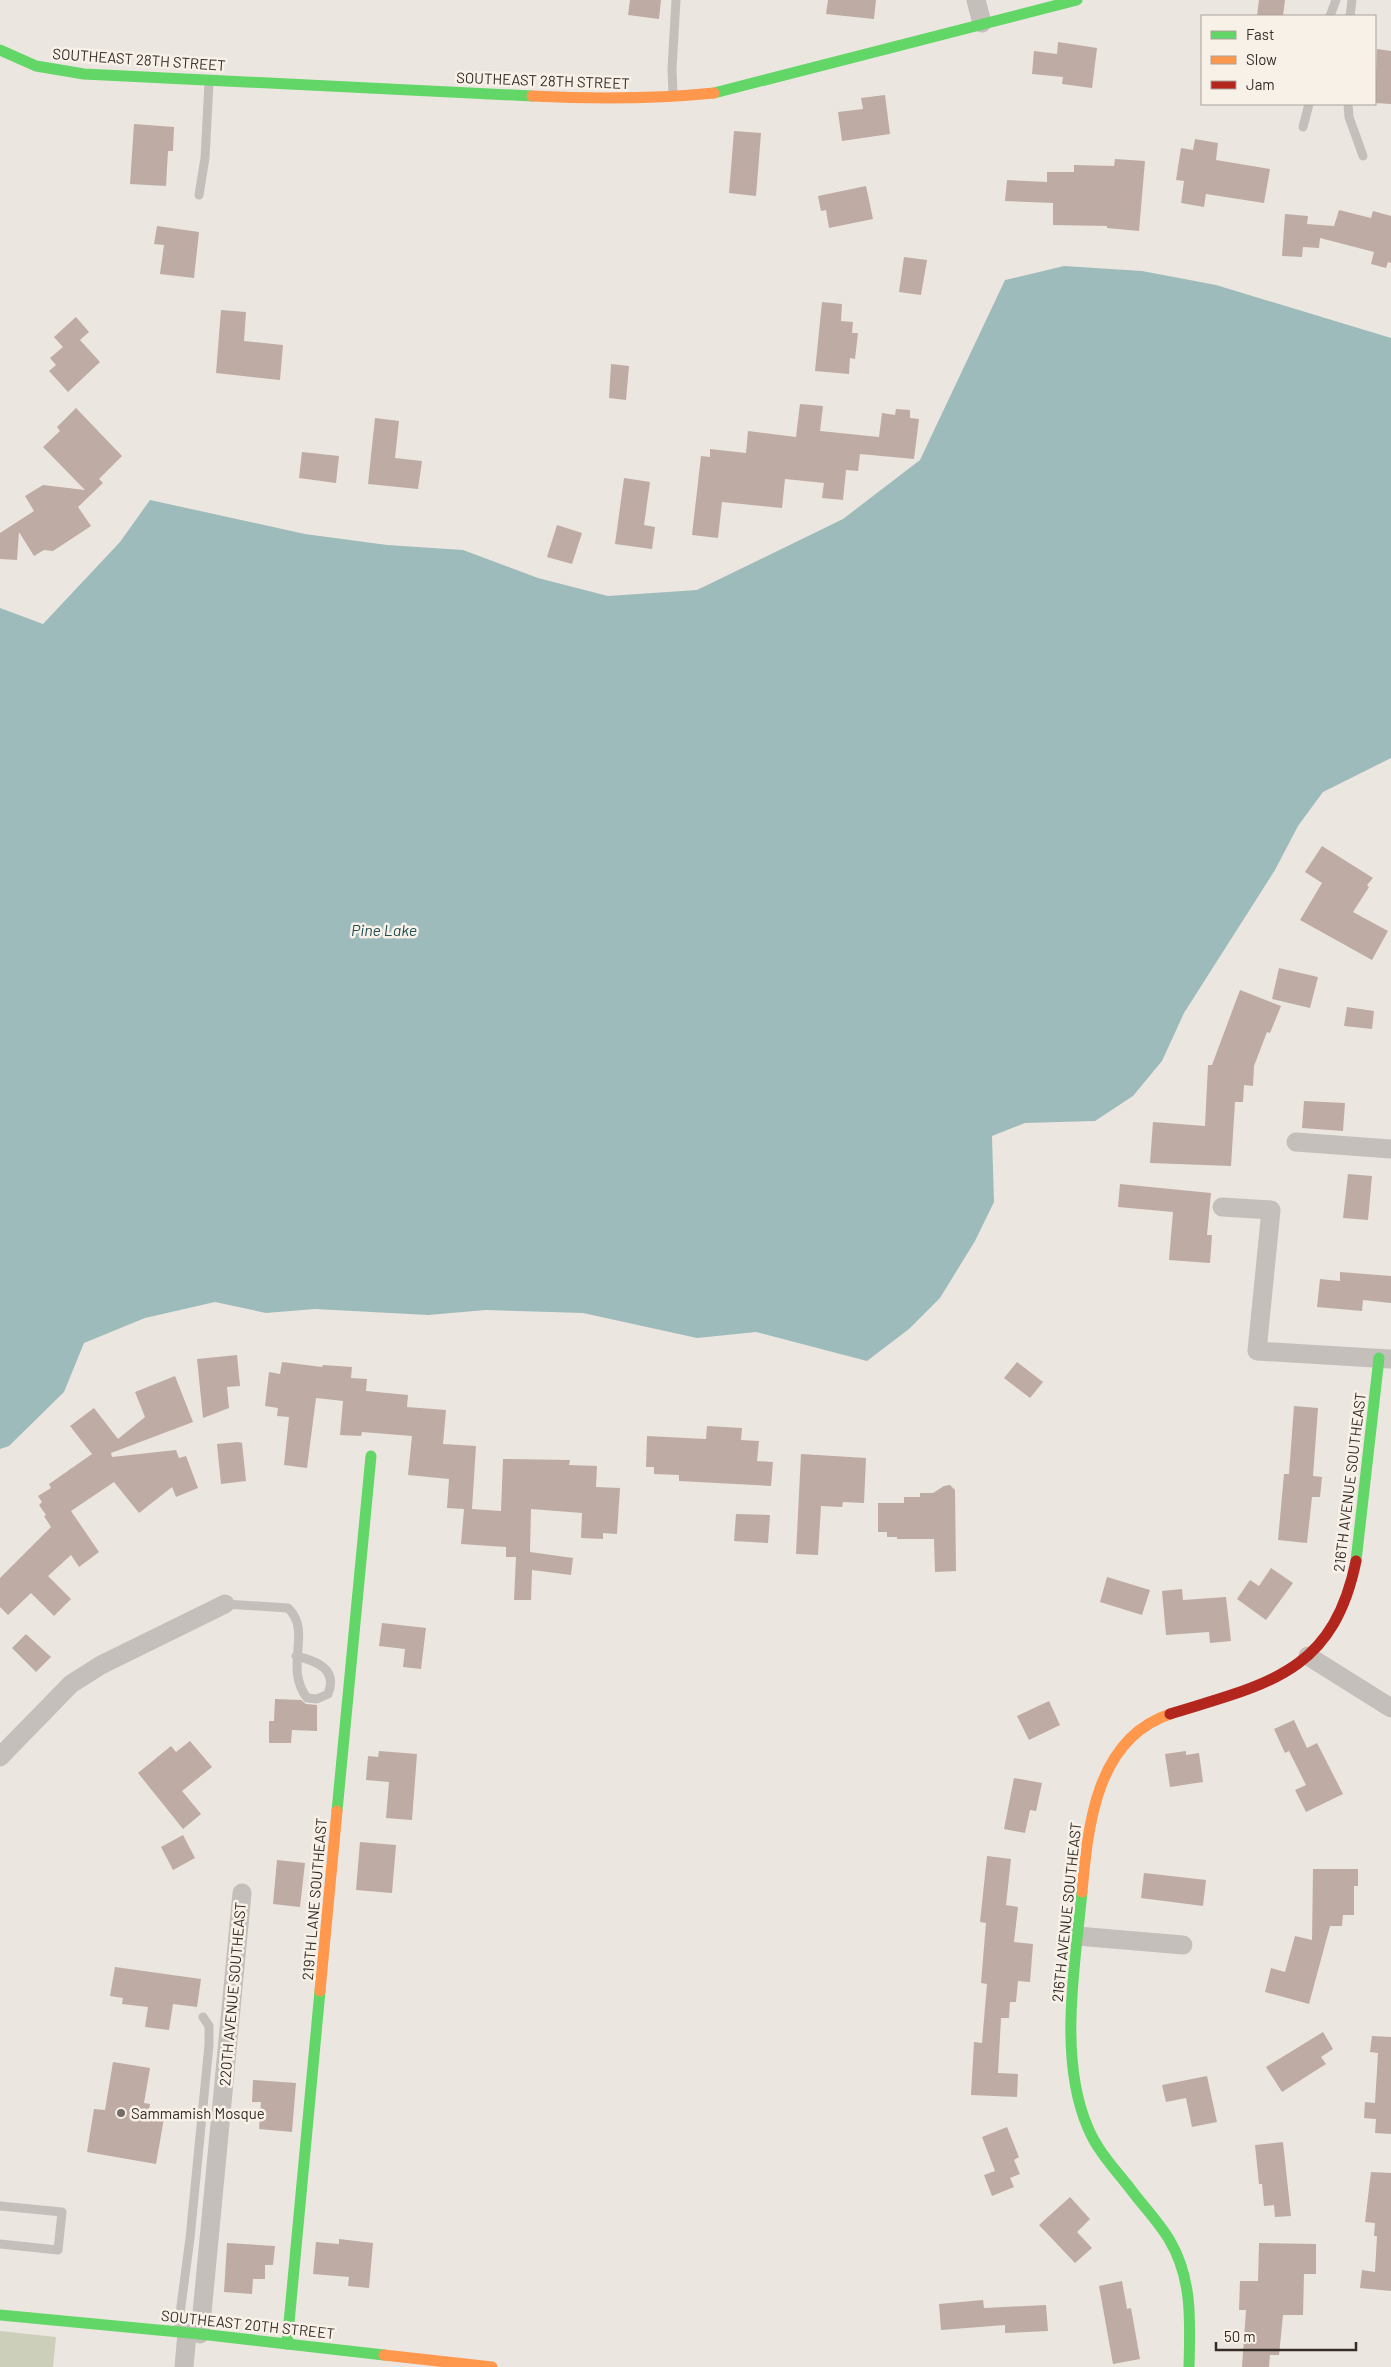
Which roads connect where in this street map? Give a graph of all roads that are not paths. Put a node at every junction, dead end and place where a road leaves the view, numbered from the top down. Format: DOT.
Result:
graph roads {
  1 [pos="676,0"];
  2 [pos="976,0"];
  3 [pos="1077,0"];
  4 [pos="1336,0"];
  5 [pos="1352,0"];
  6 [pos="1330,15"];
  7 [pos="1350,15"];
  8 [pos="982,23"];
  9 [pos="0,50"];
  10 [pos="209,80"];
  11 [pos="674,97"];
  12 [pos="1310,105"];
  13 [pos="1348,105"];
  14 [pos="1302,127"];
  15 [pos="1363,156"];
  16 [pos="199,195"];
  17 [pos="1296,1142"];
  18 [pos="1391,1149"];
  19 [pos="1222,1207"];
  20 [pos="1385,1359"];
  21 [pos="371,1456"];
  22 [pos="225,1604"];
  23 [pos="296,1656"];
  24 [pos="1308,1656"];
  25 [pos="1391,1708"];
  26 [pos="0,1757"];
  27 [pos="242,1893"];
  28 [pos="1077,1936"];
  29 [pos="1183,1945"];
  30 [pos="203,2017"];
  31 [pos="0,2206"];
  32 [pos="0,2244"];
  33 [pos="0,2315"];
  34 [pos="188,2333"];
  35 [pos="287,2344"];
  36 [pos="468,2366"];
  37 [pos="184,2367"];
  38 [pos="492,2367"];
  39 [pos="1189,2367"];
  1 -- 11 [label="lane"];
  2 -- 8 [label="street"];
  3 -- 8 [label="street, SOUTHEAST 28TH STREET"];
  4 -- 6 [label="lane"];
  5 -- 7 [label="lane"];
  8 -- 11 [label="street, SOUTHEAST 28TH STREET"];
  9 -- 10 [label="street, SOUTHEAST 28TH STREET"];
  10 -- 11 [label="street, SOUTHEAST 28TH STREET"];
  10 -- 16 [label="lane"];
  12 -- 14 [label="lane"];
  13 -- 15 [label="lane"];
  17 -- 18 [label="street"];
  19 -- 20 [label="street"];
  20 -- 24 [label="street, 216TH AVENUE SOUTHEAST"];
  21 -- 35 [label="street, 219TH LANE SOUTHEAST"];
  22 -- 23 [label="lane"];
  22 -- 26 [label="street"];
  23 -- 23 [label="lane"];
  24 -- 25 [label="street"];
  24 -- 28 [label="street, 216TH AVENUE SOUTHEAST"];
  27 -- 34 [label="street, 220TH AVENUE SOUTHEAST"];
  28 -- 29 [label="street"];
  28 -- 39 [label="street, 216TH AVENUE SOUTHEAST"];
  30 -- 34 [label="lane"];
  31 -- 32 [label="lane"];
  33 -- 34 [label="street, SOUTHEAST 20TH STREET"];
  34 -- 35 [label="street, SOUTHEAST 20TH STREET"];
  34 -- 37 [label="street, 220TH AVENUE SOUTHEAST"];
  35 -- 36 [label="street, SOUTHEAST 20TH STREET"];
  36 -- 38 [label="street, SOUTHEAST 20TH STREET"];
}
